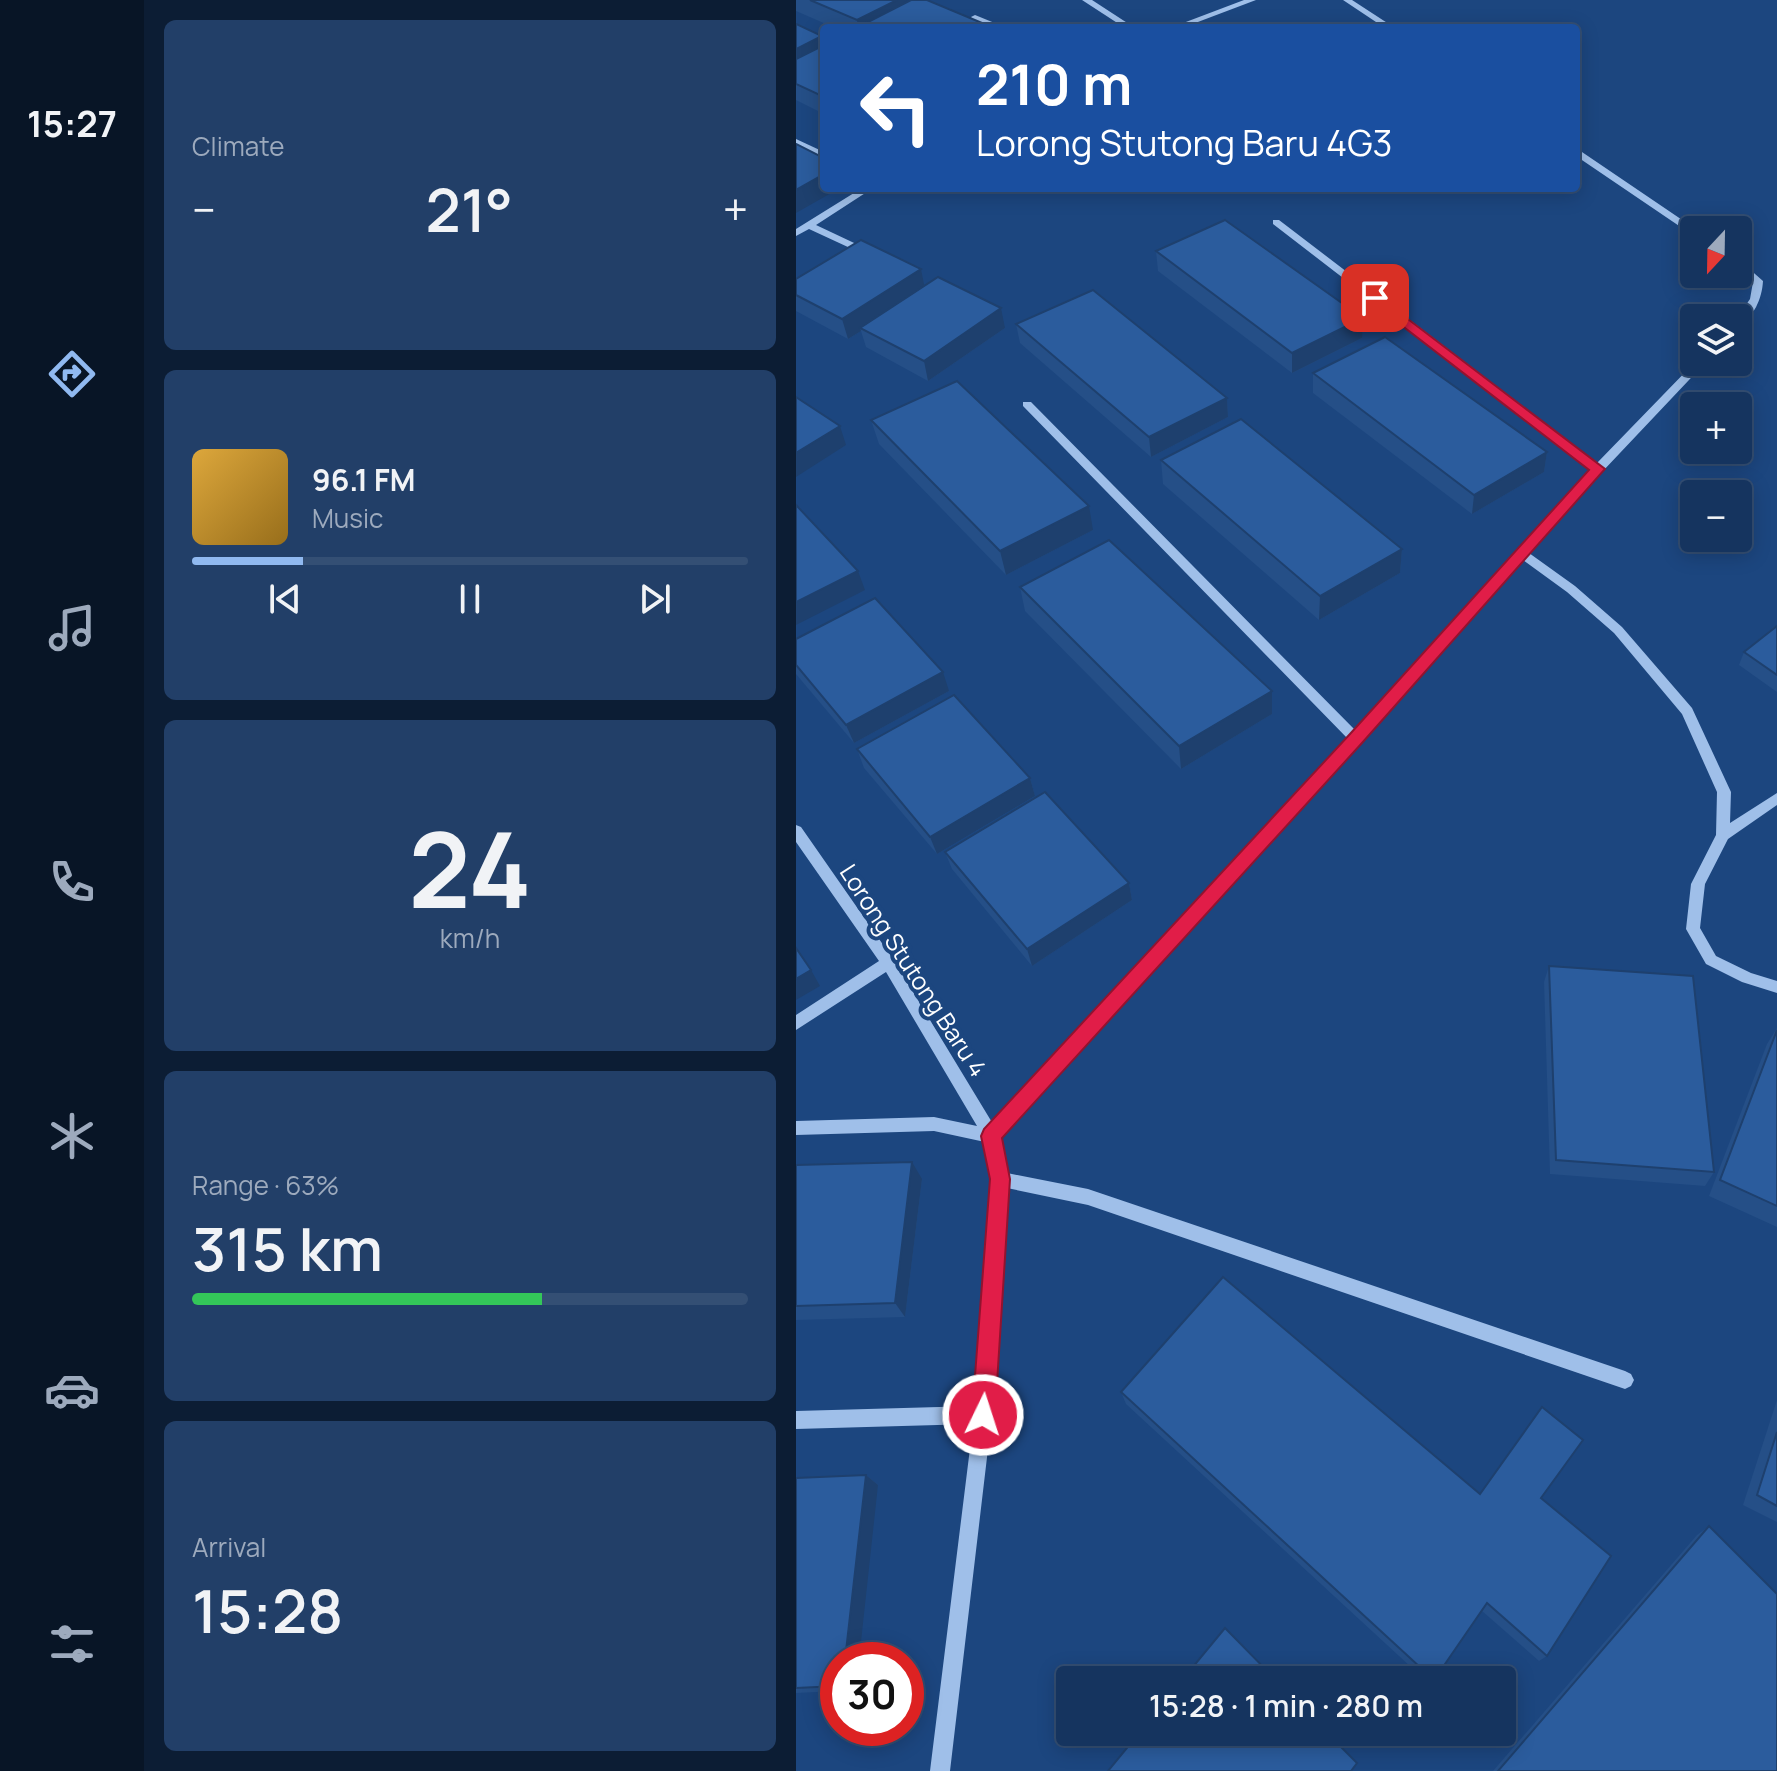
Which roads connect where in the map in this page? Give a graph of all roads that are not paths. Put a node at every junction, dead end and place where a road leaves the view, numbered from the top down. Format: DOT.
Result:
graph roads {
  1 [pos="1086,0"];
  2 [pos="1252,0"];
  3 [pos="1347,0"];
  4 [pos="975,17"];
  5 [pos="990,24"];
  6 [pos="1125,24"];
  7 [pos="1185,24"];
  8 [pos="1385,24"];
  9 [pos="796,142"];
  10 [pos="820,153"];
  11 [pos="1580,155"];
  12 [pos="862,192"];
  13 [pos="1276,222"];
  14 [pos="1680,223"];
  15 [pos="808,225"];
  16 [pos="796,233"];
  17 [pos="877,257"];
  18 [pos="1752,275"];
  19 [pos="1752,307"];
  20 [pos="1688,376"];
  21 [pos="1027,404"];
  22 [pos="1598,469"];
  23 [pos="1522,554"];
  24 [pos="1356,739"];
  25 [pos="1777,798"];
  26 [pos="796,831"];
  27 [pos="1723,835"];
  28 [pos="888,963"];
  29 [pos="1777,987"];
  30 [pos="796,1023"];
  31 [pos="796,1128"];
  32 [pos="992,1136"];
  33 [pos="1000,1179"];
  34 [pos="1625,1380"];
  35 [pos="983,1415"];
  36 [pos="796,1420"];
  37 [pos="940,1771"];
  1 -- 6 [label="street"];
  2 -- 7 [label="street"];
  3 -- 8 [label="street"];
  4 -- 5 [label="street"];
  9 -- 10 [label="street"];
  11 -- 14 [label="street"];
  12 -- 15 [label="street"];
  13 -- 22 [label="street"];
  15 -- 16 [label="street"];
  15 -- 17 [label="street"];
  18 -- 19 [label="street"];
  20 -- 22 [label="street"];
  21 -- 24 [label="street"];
  22 -- 23 [label="street"];
  23 -- 24 [label="street"];
  23 -- 27 [label="street"];
  24 -- 32 [label="street"];
  25 -- 27 [label="street"];
  26 -- 28 [label="street, Lorong Stutong Baru 4"];
  27 -- 29 [label="street"];
  28 -- 30 [label="street"];
  28 -- 32 [label="street, Lorong Stutong Baru 4"];
  31 -- 32 [label="street"];
  32 -- 33 [label="street"];
  33 -- 34 [label="street"];
  33 -- 35 [label="street"];
  35 -- 36 [label="street"];
  35 -- 37 [label="street"];
}
